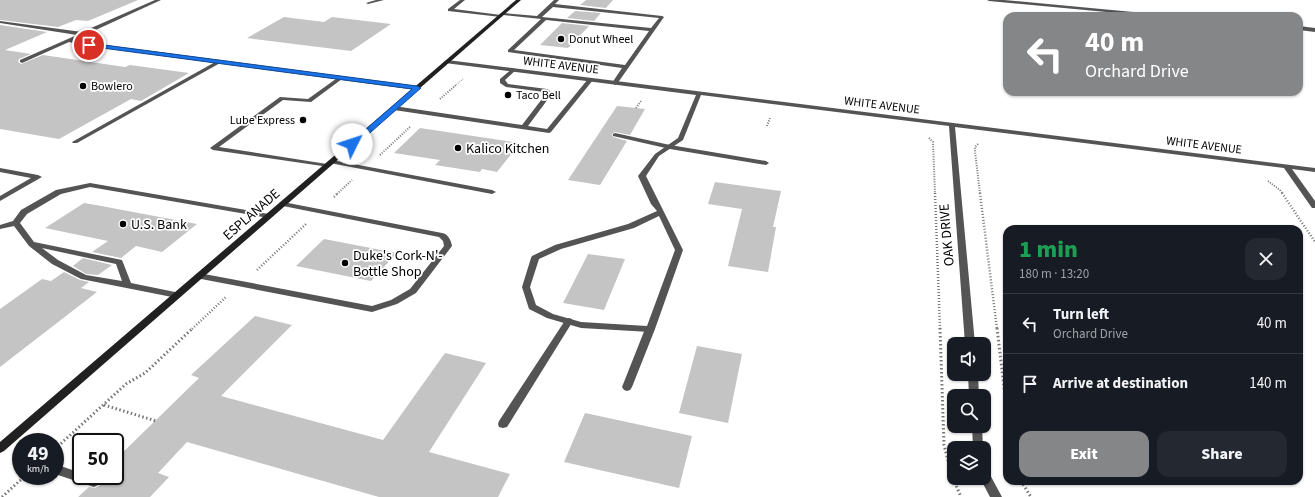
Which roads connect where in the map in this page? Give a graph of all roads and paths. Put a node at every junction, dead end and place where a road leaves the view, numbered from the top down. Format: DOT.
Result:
graph roads {
  1 [pos="159,0"];
  2 [pos="382,0"];
  3 [pos="463,0"];
  4 [pos="519,0"];
  5 [pos="557,0"];
  6 [pos="989,0"];
  7 [pos="368,3"];
  8 [pos="551,6"];
  9 [pos="1121,12"];
  10 [pos="502,15"];
  11 [pos="541,18"];
  12 [pos="0,22"];
  13 [pos="1303,28"];
  14 [pos="653,30"];
  15 [pos="1315,30"];
  16 [pos="82,34"];
  17 [pos="74,40"];
  18 [pos="22,61"];
  19 [pos="219,62"];
  20 [pos="447,62"];
  21 [pos="626,67"];
  22 [pos="513,70"];
  23 [pos="340,78"];
  24 [pos="590,80"];
  25 [pos="614,83"];
  26 [pos="417,88"];
  27 [pos="700,94"];
  28 [pos="394,108"];
  29 [pos="952,124"];
  30 [pos="524,128"];
  31 [pos="615,134"];
  32 [pos="75,142"];
  33 [pos="981,142"];
  34 [pos="670,148"];
  35 [pos="766,163"];
  36 [pos="329,164"];
  37 [pos="1286,166"];
  38 [pos="0,170"];
  39 [pos="1315,170"];
  40 [pos="1265,179"];
  41 [pos="492,192"];
  42 [pos="0,199"];
  43 [pos="283,204"];
  44 [pos="1315,206"];
  45 [pos="661,212"];
  46 [pos="269,216"];
  47 [pos="16,223"];
  48 [pos="0,227"];
  49 [pos="1315,242"];
  50 [pos="32,244"];
  51 [pos="199,276"];
  52 [pos="127,285"];
  53 [pos="177,295"];
  54 [pos="568,321"];
  55 [pos="650,329"];
  56 [pos="969,337"];
  57 [pos="1003,379"];
  58 [pos="627,387"];
  59 [pos="104,405"];
  60 [pos="156,421"];
  61 [pos="503,424"];
  62 [pos="0,448"];
  63 [pos="16,485"];
  64 [pos="990,485"];
  65 [pos="1024,485"];
  66 [pos="2,497"];
  67 [pos="996,497"];
  68 [pos="1032,497"];
  1 -- 16 [label="street"];
  2 -- 7 [label="street"];
  3 -- 10 [label="street"];
  4 -- 10 [label="main road, ESPLANADE"];
  5 -- 8 [label="street"];
  6 -- 9 [label="street"];
  8 -- 11 [label="street"];
  8 -- 14 [label="street"];
  10 -- 11 [label="street"];
  10 -- 20 [label="main road, ESPLANADE"];
  11 -- 14 [label="street"];
  11 -- 21 [label="street"];
  12 -- 16 [label="street"];
  13 -- 15 [label="street"];
  14 -- 21 [label="street"];
  16 -- 17 [label="street"];
  17 -- 18 [label="street"];
  17 -- 19 [label="street"];
  19 -- 23 [label="street"];
  19 -- 32 [label="street"];
  20 -- 22 [label="street, WHITE AVENUE"];
  20 -- 26 [label="main road, ESPLANADE"];
  21 -- 25 [label="street"];
  22 -- 24 [label="street, WHITE AVENUE"];
  22 -- 30 [label="street"];
  23 -- 26 [label="street"];
  23 -- 36 [label="street"];
  24 -- 25 [label="street, WHITE AVENUE"];
  24 -- 30 [label="street"];
  25 -- 27 [label="street, WHITE AVENUE"];
  26 -- 28 [label="main road, ESPLANADE"];
  27 -- 29 [label="street, WHITE AVENUE"];
  27 -- 34 [label="street"];
  28 -- 30 [label="street"];
  28 -- 36 [label="main road, ESPLANADE"];
  29 -- 37 [label="street, WHITE AVENUE"];
  29 -- 56 [label="street, OAK DRIVE"];
  31 -- 34 [label="street"];
  33 -- 57 [label="path"];
  34 -- 35 [label="street"];
  34 -- 45 [label="street"];
  36 -- 41 [label="street"];
  36 -- 43 [label="main road, ESPLANADE"];
  37 -- 39 [label="street, WHITE AVENUE"];
  37 -- 44 [label="street"];
  38 -- 42 [label="street"];
  40 -- 49 [label="path"];
  43 -- 46 [label="main road, ESPLANADE"];
  43 -- 51 [label="street"];
  45 -- 54 [label="street"];
  45 -- 55 [label="street"];
  46 -- 47 [label="street"];
  46 -- 51 [label="main road, ESPLANADE"];
  47 -- 48 [label="street"];
  47 -- 50 [label="street"];
  50 -- 52 [label="street"];
  50 -- 52 [label="street"];
  51 -- 53 [label="main road, ESPLANADE"];
  52 -- 53 [label="street"];
  53 -- 62 [label="main road, ESPLANADE"];
  54 -- 55 [label="street"];
  54 -- 61 [label="street"];
  55 -- 58 [label="street"];
  59 -- 60 [label="path"];
  63 -- 66 [label="path"];
  64 -- 67 [label="street"];
  65 -- 68 [label="path"];
}
